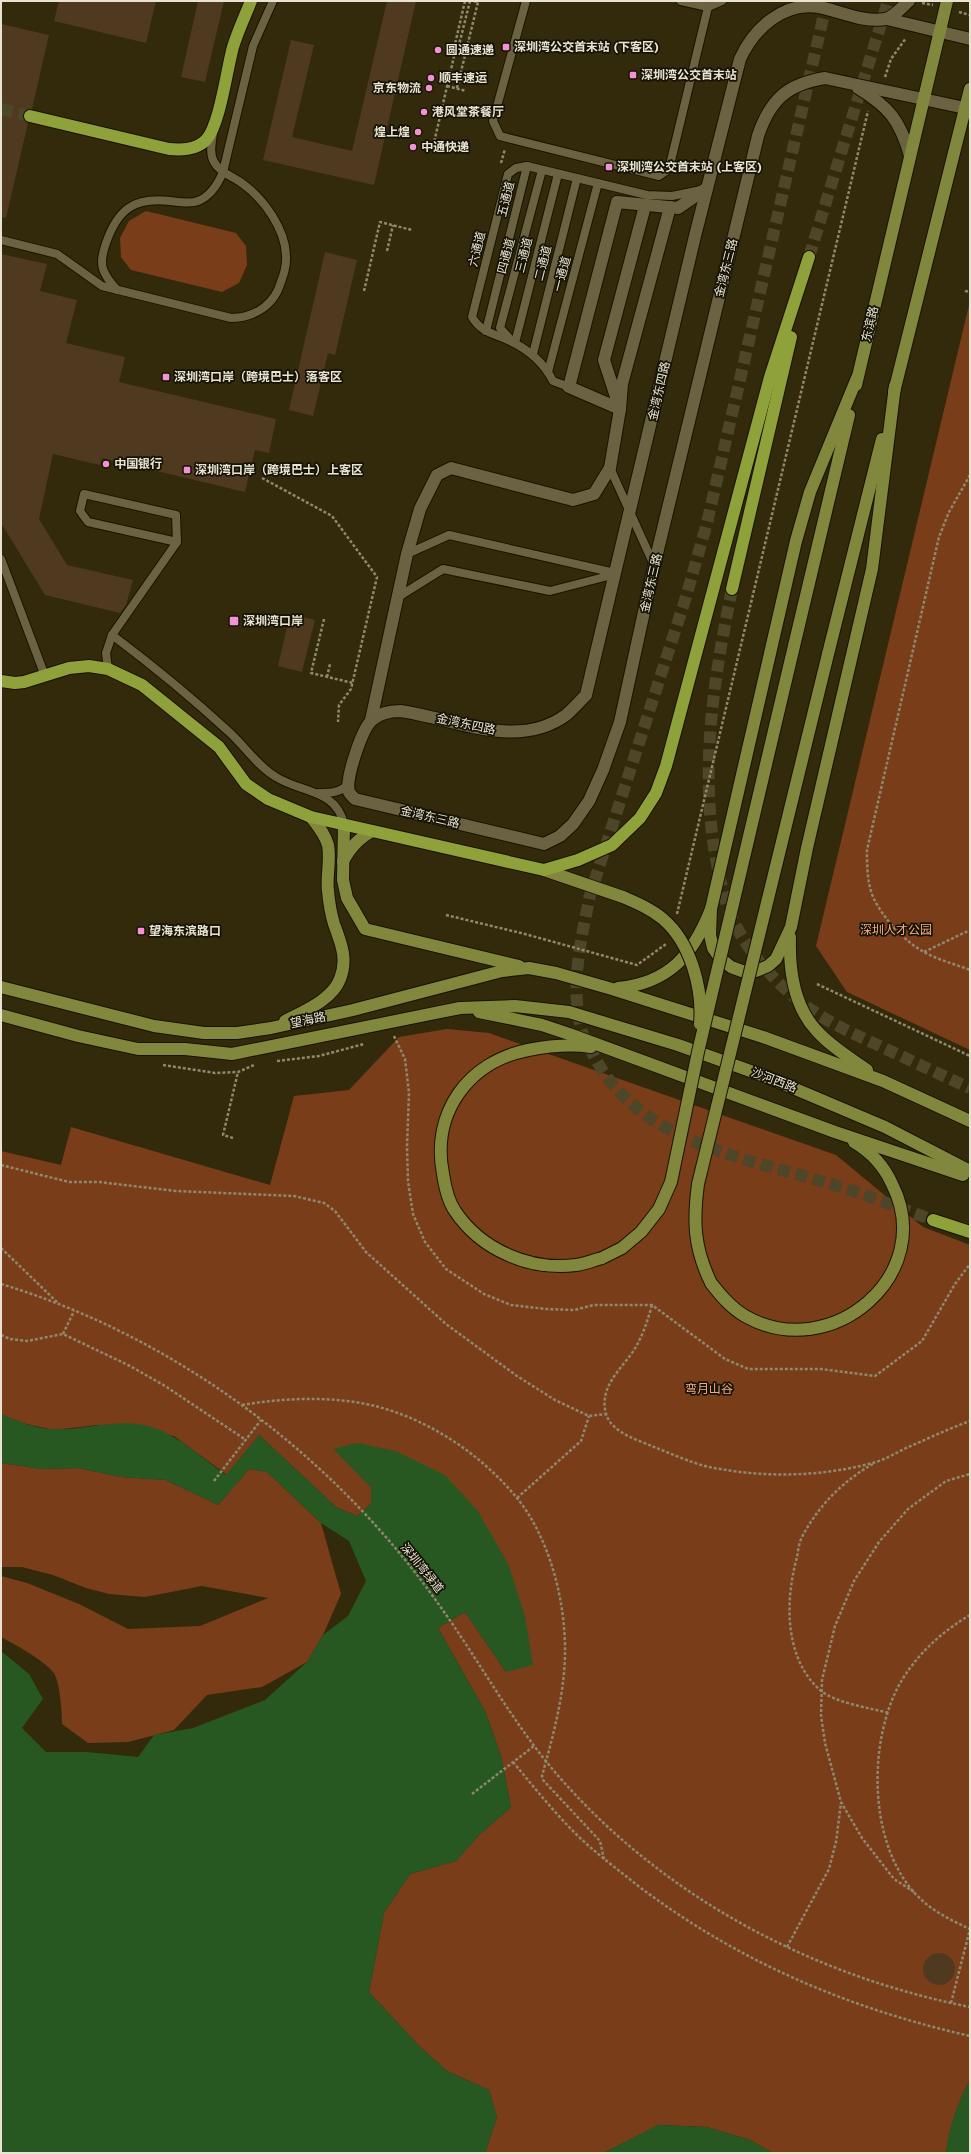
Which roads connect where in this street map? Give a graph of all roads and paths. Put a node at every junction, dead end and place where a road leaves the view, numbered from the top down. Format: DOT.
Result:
graph roads {
  1 [pos="251,1"];
  2 [pos="273,1"];
  3 [pos="465,1"];
  4 [pos="472,1"];
  5 [pos="526,1"];
  6 [pos="681,1"];
  7 [pos="722,1"];
  8 [pos="909,1"];
  9 [pos="947,1"];
  10 [pos="708,4"];
  11 [pos="887,19"];
  12 [pos="939,32"];
  13 [pos="970,39"];
  14 [pos="456,48"];
  15 [pos="840,82"];
  16 [pos="447,86"];
  17 [pos="457,88"];
  18 [pos="970,89"];
  19 [pos="466,91"];
  20 [pos="923,99"];
  21 [pos="965,108"];
  22 [pos="30,116"];
  23 [pos="214,124"];
  24 [pos="432,151"];
  25 [pos="910,156"];
  26 [pos="527,166"];
  27 [pos="542,170"];
  28 [pos="223,172"];
  29 [pos="558,174"];
  30 [pos="577,178"];
  31 [pos="598,183"];
  32 [pos="707,188"];
  33 [pos="645,206"];
  34 [pos="670,207"];
  35 [pos="393,225"];
  36 [pos="412,230"];
  37 [pos="1,240"];
  38 [pos="387,251"];
  39 [pos="118,290"];
  40 [pos="364,291"];
  41 [pos="965,291"];
  42 [pos="970,292"];
  43 [pos="486,331"];
  44 [pos="515,343"];
  45 [pos="533,354"];
  46 [pos="548,372"];
  47 [pos="857,378"];
  48 [pos="895,386"];
  49 [pos="569,387"];
  50 [pos="620,409"];
  51 [pos="610,468"];
  52 [pos="970,475"];
  53 [pos="262,478"];
  54 [pos="630,514"];
  55 [pos="177,542"];
  56 [pos="407,554"];
  57 [pos="1,560"];
  58 [pos="654,566"];
  59 [pos="616,574"];
  60 [pos="732,589"];
  61 [pos="398,597"];
  62 [pos="324,619"];
  63 [pos="112,636"];
  64 [pos="330,664"];
  65 [pos="108,669"];
  66 [pos="45,676"];
  67 [pos="327,676"];
  68 [pos="1,680"];
  69 [pos="353,682"];
  70 [pos="371,720"];
  71 [pos="338,722"];
  72 [pos="349,784"];
  73 [pos="319,793"];
  74 [pos="311,817"];
  75 [pos="344,825"];
  76 [pos="372,831"];
  77 [pos="343,862"];
  78 [pos="544,870"];
  79 [pos="711,909"];
  80 [pos="791,926"];
  81 [pos="970,930"];
  82 [pos="924,952"];
  83 [pos="528,968"];
  84 [pos="970,970"];
  85 [pos="817,984"];
  86 [pos="1,987"];
  87 [pos="612,989"];
  88 [pos="460,1008"];
  89 [pos="569,1012"];
  90 [pos="1,1015"];
  91 [pos="271,1028"];
  92 [pos="388,1038"];
  93 [pos="369,1042"];
  94 [pos="616,1051"];
  95 [pos="698,1052"];
  96 [pos="970,1056"];
  97 [pos="269,1062"];
  98 [pos="157,1063"];
  99 [pos="255,1065"];
  100 [pos="238,1072"];
  101 [pos="883,1081"];
  102 [pos="970,1121"];
  103 [pos="835,1132"];
  104 [pos="233,1138"];
  105 [pos="1,1165"];
  106 [pos="970,1171"];
  107 [pos="970,1178"];
  108 [pos="933,1220"];
  109 [pos="970,1232"];
  110 [pos="1,1248"];
  111 [pos="1,1284"];
  112 [pos="511,1304"];
  113 [pos="61,1305"];
  114 [pos="652,1306"];
  115 [pos="74,1311"];
  116 [pos="63,1334"];
  117 [pos="1,1335"];
  118 [pos="242,1405"];
  119 [pos="606,1414"];
  120 [pos="589,1416"];
  121 [pos="261,1420"];
  122 [pos="970,1421"];
  123 [pos="246,1440"];
  124 [pos="877,1461"];
  125 [pos="970,1474"];
  126 [pos="214,1481"];
  127 [pos="517,1498"];
  128 [pos="970,1615"];
  129 [pos="822,1692"];
  130 [pos="889,1714"];
  131 [pos="534,1746"];
  132 [pos="513,1762"];
  133 [pos="546,1762"];
  134 [pos="472,1794"];
  135 [pos="841,1802"];
  136 [pos="604,1859"];
  137 [pos="914,1892"];
  138 [pos="970,1929"];
  139 [pos="787,1947"];
  140 [pos="951,2003"];
  141 [pos="970,2007"];
  142 [pos="970,2036"];
  1 -- 23 [label="highway"];
  2 -- 28 [label="lane"];
  3 -- 14 [label="path"];
  4 -- 14 [label="path"];
  4 -- 17 [label="path"];
  5 -- 10 [label="lane"];
  6 -- 10 [label="lane"];
  7 -- 10 [label="lane"];
  8 -- 11 [label="street"];
  9 -- 12 [label="main road, 东滨路"];
  11 -- 12 [label="street, 金湾东四路"];
  11 -- 32 [label="street, 金湾东四路"];
  12 -- 13 [label="street, 金湾东四路"];
  12 -- 20 [label="main road, 东滨路"];
  14 -- 16 [label="path"];
  15 -- 20 [label="street"];
  15 -- 25 [label="street"];
  15 -- 58 [label="street, 金湾东三路"];
  16 -- 17 [label="path"];
  16 -- 24 [label="path"];
  17 -- 19 [label="path"];
  18 -- 21 [label="main road"];
  20 -- 21 [label="street"];
  20 -- 25 [label="main road, 东滨路"];
  21 -- 48 [label="main road"];
  22 -- 23 [label="highway"];
  23 -- 28 [label="lane"];
  25 -- 47 [label="main road, 东滨路"];
  26 -- 27 [label="lane"];
  26 -- 43 [label="lane, 五通道"];
  26 -- 43 [label="lane, 六通道"];
  27 -- 29 [label="lane"];
  27 -- 44 [label="lane, 四通道"];
  28 -- 39 [label="lane"];
  28 -- 39 [label="lane"];
  29 -- 30 [label="lane"];
  29 -- 44 [label="lane, 三通道"];
  30 -- 31 [label="lane"];
  30 -- 45 [label="lane, 二通道"];
  31 -- 32 [label="lane"];
  31 -- 46 [label="lane, 一通道"];
  32 -- 34 [label="street"];
  32 -- 54 [label="street, 金湾东四路"];
  33 -- 34 [label="street"];
  33 -- 49 [label="street"];
  33 -- 50 [label="street"];
  34 -- 50 [label="street"];
  35 -- 36 [label="path"];
  35 -- 38 [label="path"];
  35 -- 40 [label="path"];
  37 -- 39 [label="lane"];
  41 -- 42 [label="path"];
  43 -- 44 [label="lane, 六通道"];
  44 -- 45 [label="lane, 六通道"];
  45 -- 46 [label="lane, 六通道"];
  46 -- 49 [label="lane, 六通道"];
  47 -- 79 [label="main road"];
  47 -- 95 [label="main road, 东滨路, bridge"];
  48 -- 80 [label="main road"];
  48 -- 103 [label="main road, bridge"];
  49 -- 50 [label="street"];
  50 -- 51 [label="street"];
  51 -- 54 [label="lane"];
  51 -- 56 [label="street"];
  52 -- 82 [label="path"];
  53 -- 69 [label="path"];
  54 -- 58 [label="lane"];
  54 -- 59 [label="street, 金湾东四路"];
  55 -- 55 [label="lane"];
  55 -- 63 [label="lane"];
  56 -- 59 [label="lane"];
  56 -- 61 [label="street"];
  57 -- 66 [label="lane"];
  58 -- 72 [label="street, 金湾东三路"];
  59 -- 61 [label="lane"];
  59 -- 70 [label="street, 金湾东四路"];
  60 -- 78 [label="highway"];
  61 -- 70 [label="street"];
  62 -- 67 [label="path"];
  63 -- 65 [label="lane"];
  63 -- 73 [label="lane"];
  64 -- 67 [label="path"];
  65 -- 66 [label="highway"];
  65 -- 74 [label="highway"];
  66 -- 68 [label="highway"];
  67 -- 69 [label="path"];
  69 -- 71 [label="path"];
  70 -- 72 [label="street"];
  72 -- 73 [label="lane"];
  73 -- 75 [label="lane"];
  74 -- 75 [label="highway"];
  74 -- 91 [label="main road"];
  75 -- 76 [label="highway"];
  75 -- 77 [label="main road"];
  76 -- 77 [label="main road"];
  76 -- 78 [label="highway"];
  77 -- 83 [label="main road"];
  78 -- 95 [label="main road, bridge"];
  79 -- 80 [label="main road"];
  79 -- 87 [label="main road"];
  80 -- 101 [label="main road"];
  81 -- 82 [label="path"];
  82 -- 84 [label="path"];
  83 -- 87 [label="main road, 望海路"];
  83 -- 91 [label="main road, 望海路"];
  85 -- 96 [label="path"];
  86 -- 91 [label="main road, 望海路"];
  87 -- 101 [label="main road"];
  88 -- 89 [label="main road, 望海路"];
  88 -- 90 [label="main road, 望海路"];
  88 -- 94 [label="main road"];
  89 -- 106 [label="main road, 沙河西路"];
  92 -- 112 [label="path"];
  93 -- 97 [label="path"];
  94 -- 95 [label="main road, bridge"];
  94 -- 103 [label="main road"];
  98 -- 100 [label="path"];
  99 -- 100 [label="path"];
  100 -- 104 [label="path"];
  101 -- 102 [label="main road"];
  103 -- 107 [label="main road"];
  105 -- 120 [label="path"];
  108 -- 109 [label="highway"];
  110 -- 113 [label="path"];
  111 -- 113 [label="path"];
  113 -- 115 [label="path, 深圳湾绿道"];
  114 -- 119 [label="path"];
  115 -- 116 [label="path"];
  115 -- 118 [label="path, 深圳湾绿道"];
  116 -- 117 [label="path"];
  116 -- 123 [label="path"];
  118 -- 121 [label="path, 深圳湾绿道"];
  118 -- 127 [label="path"];
  119 -- 120 [label="path"];
  119 -- 124 [label="path"];
  120 -- 127 [label="path"];
  121 -- 123 [label="path"];
  121 -- 131 [label="path, 深圳湾绿道"];
  122 -- 124 [label="path"];
  123 -- 126 [label="path"];
  124 -- 129 [label="path"];
  125 -- 129 [label="path"];
  127 -- 133 [label="path"];
  128 -- 130 [label="path"];
  129 -- 130 [label="path"];
  129 -- 135 [label="path"];
  130 -- 137 [label="path"];
  131 -- 132 [label="path"];
  131 -- 133 [label="path, 深圳湾绿道"];
  132 -- 134 [label="path"];
  132 -- 136 [label="path"];
  133 -- 136 [label="path"];
  133 -- 139 [label="path, 深圳湾绿道"];
  135 -- 137 [label="path"];
  135 -- 139 [label="path"];
  136 -- 142 [label="path"];
  137 -- 138 [label="path"];
  138 -- 140 [label="path"];
  139 -- 140 [label="path, 深圳湾绿道"];
  140 -- 141 [label="path, 深圳湾绿道"];
}
